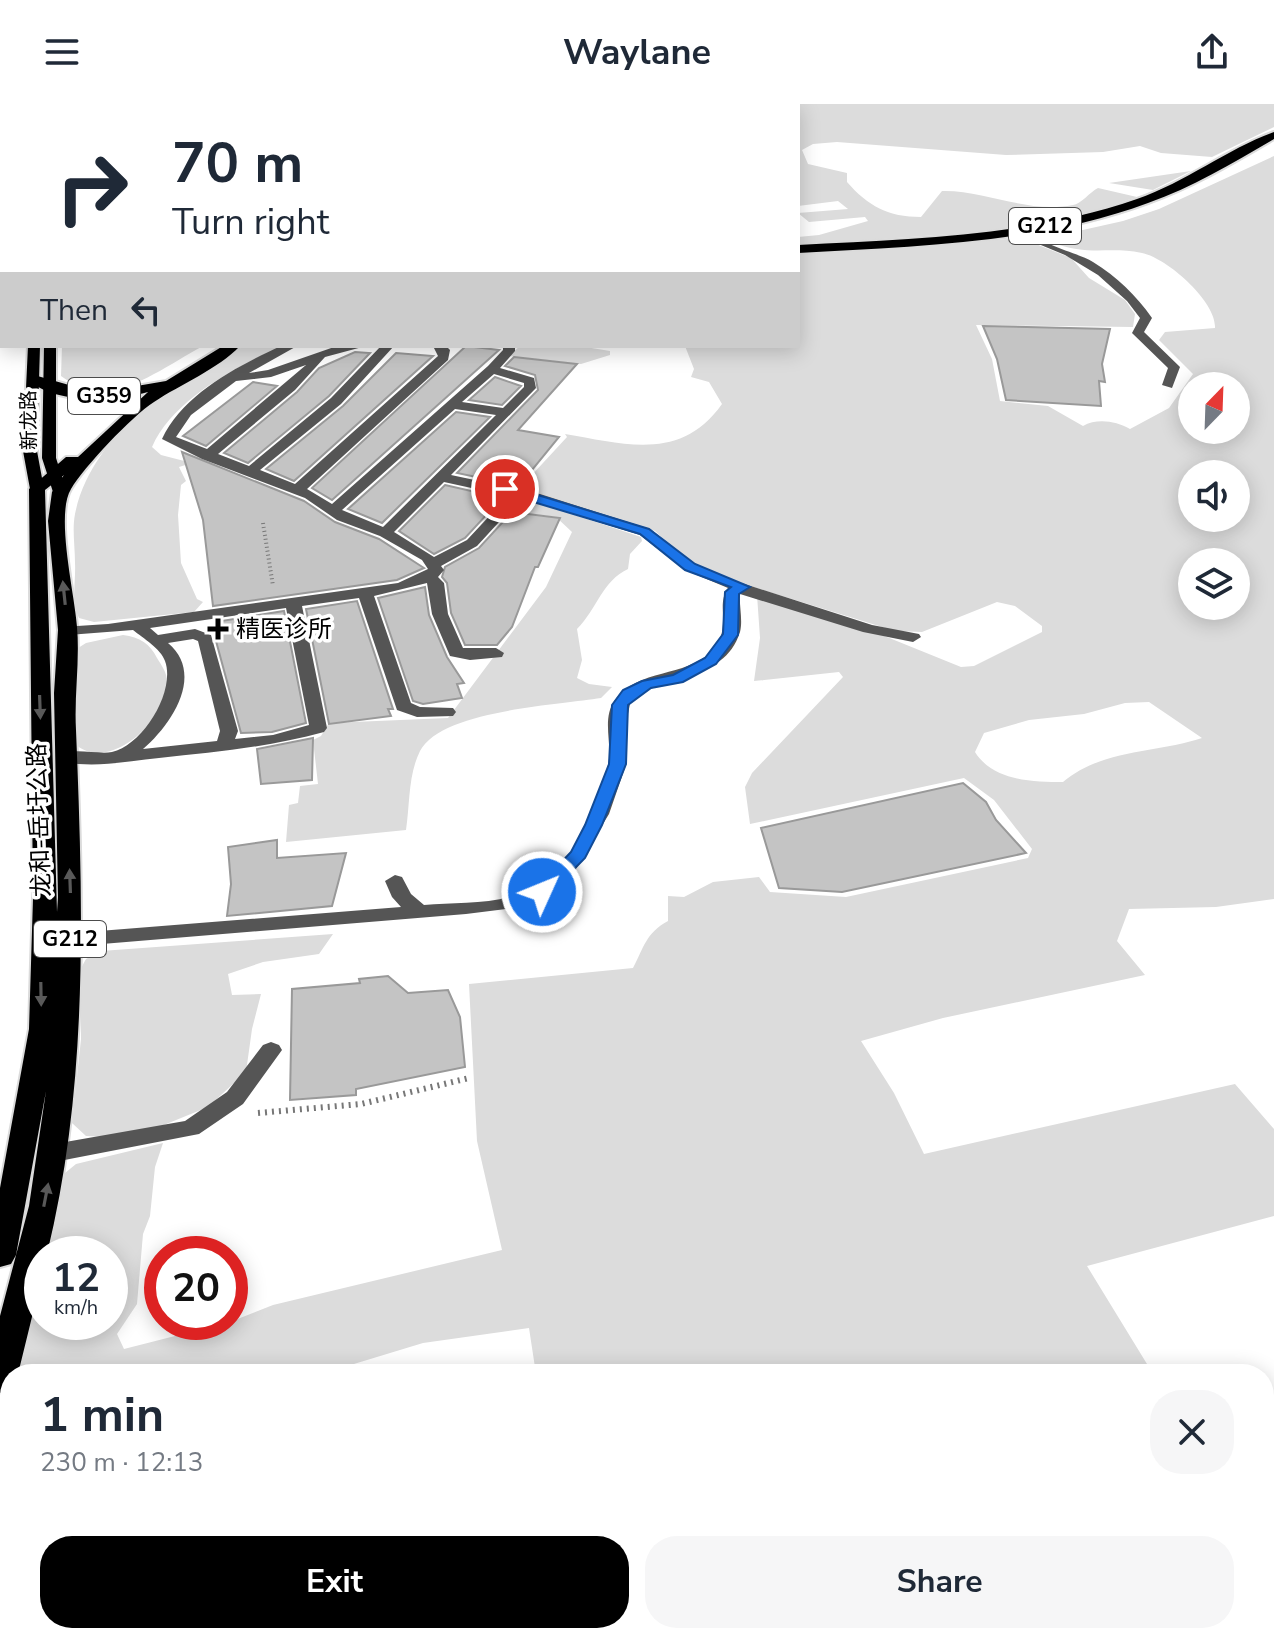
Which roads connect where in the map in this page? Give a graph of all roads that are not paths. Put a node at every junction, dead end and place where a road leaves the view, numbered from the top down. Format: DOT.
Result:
graph roads {
  1 [pos="1274,135"];
  2 [pos="1274,142"];
  3 [pos="1027,231"];
  4 [pos="800,250"];
  5 [pos="34,348"];
  6 [pos="50,348"];
  7 [pos="214,348"];
  8 [pos="230,348"];
  9 [pos="286,348"];
  10 [pos="340,348"];
  11 [pos="386,348"];
  12 [pos="442,348"];
  13 [pos="509,348"];
  14 [pos="319,358"];
  15 [pos="492,369"];
  16 [pos="236,377"];
  17 [pos="175,380"];
  18 [pos="41,382"];
  19 [pos="157,385"];
  20 [pos="1168,385"];
  21 [pos="452,405"];
  22 [pos="506,412"];
  23 [pos="207,456"];
  24 [pos="251,471"];
  25 [pos="440,477"];
  26 [pos="50,485"];
  27 [pos="298,489"];
  28 [pos="518,493"];
  29 [pos="333,511"];
  30 [pos="385,533"];
  31 [pos="431,570"];
  32 [pos="743,587"];
  33 [pos="365,592"];
  34 [pos="293,603"];
  35 [pos="137,625"];
  36 [pos="68,630"];
  37 [pos="913,637"];
  38 [pos="155,640"];
  39 [pos="496,653"];
  40 [pos="447,712"];
  41 [pos="224,745"];
  42 [pos="67,757"];
  43 [pos="120,757"];
  44 [pos="395,881"];
  45 [pos="418,911"];
  46 [pos="70,950"];
  47 [pos="271,1050"];
  48 [pos="54,1153"];
  49 [pos="0,1255"];
  50 [pos="4,1364"];
  1 -- 3 [label="highway, G212"];
  2 -- 3 [label="highway, G212"];
  3 -- 4 [label="highway, G212"];
  3 -- 20 [label="street"];
  5 -- 18 [label="main road, 新龙路"];
  6 -- 18 [label="main road, 新龙路"];
  7 -- 19 [label="highway"];
  8 -- 17 [label="highway"];
  9 -- 16 [label="street"];
  10 -- 14 [label="street"];
  11 -- 24 [label="street"];
  12 -- 27 [label="street"];
  13 -- 15 [label="street"];
  14 -- 16 [label="street"];
  14 -- 23 [label="street"];
  15 -- 21 [label="street"];
  15 -- 22 [label="street"];
  16 -- 23 [label="street"];
  17 -- 19 [label="highway, G359"];
  17 -- 26 [label="highway"];
  18 -- 19 [label="highway, G359"];
  18 -- 26 [label="main road, 新龙路"];
  18 -- 26 [label="main road, 新龙路"];
  19 -- 26 [label="highway"];
  21 -- 22 [label="street"];
  21 -- 29 [label="street"];
  22 -- 25 [label="street"];
  23 -- 24 [label="street"];
  24 -- 27 [label="street"];
  25 -- 28 [label="street"];
  25 -- 30 [label="street"];
  36 -- 26 [label="highway, 龙和-岳圩公路 / G212, one-way"];
  26 -- 49 [label="highway, 龙和-岳圩公路 / G212, one-way"];
  27 -- 29 [label="street"];
  28 -- 31 [label="street"];
  28 -- 32 [label="street"];
  29 -- 30 [label="street"];
  30 -- 31 [label="street"];
  31 -- 33 [label="street"];
  31 -- 39 [label="street"];
  32 -- 37 [label="street"];
  32 -- 45 [label="street"];
  33 -- 34 [label="street"];
  33 -- 40 [label="street"];
  34 -- 35 [label="street"];
  34 -- 41 [label="street"];
  35 -- 36 [label="street"];
  35 -- 38 [label="street"];
  36 -- 42 [label="highway, 龙和-岳圩公路 / G212"];
  38 -- 41 [label="street"];
  38 -- 43 [label="street"];
  41 -- 43 [label="street"];
  42 -- 43 [label="street"];
  46 -- 42 [label="highway, 龙和-岳圩公路 / G212, one-way"];
  44 -- 45 [label="street"];
  45 -- 46 [label="street"];
  46 -- 48 [label="highway, 龙和-岳圩公路 / G212"];
  47 -- 48 [label="street"];
  50 -- 48 [label="highway, 龙和-岳圩公路 / G212, one-way"];
}
